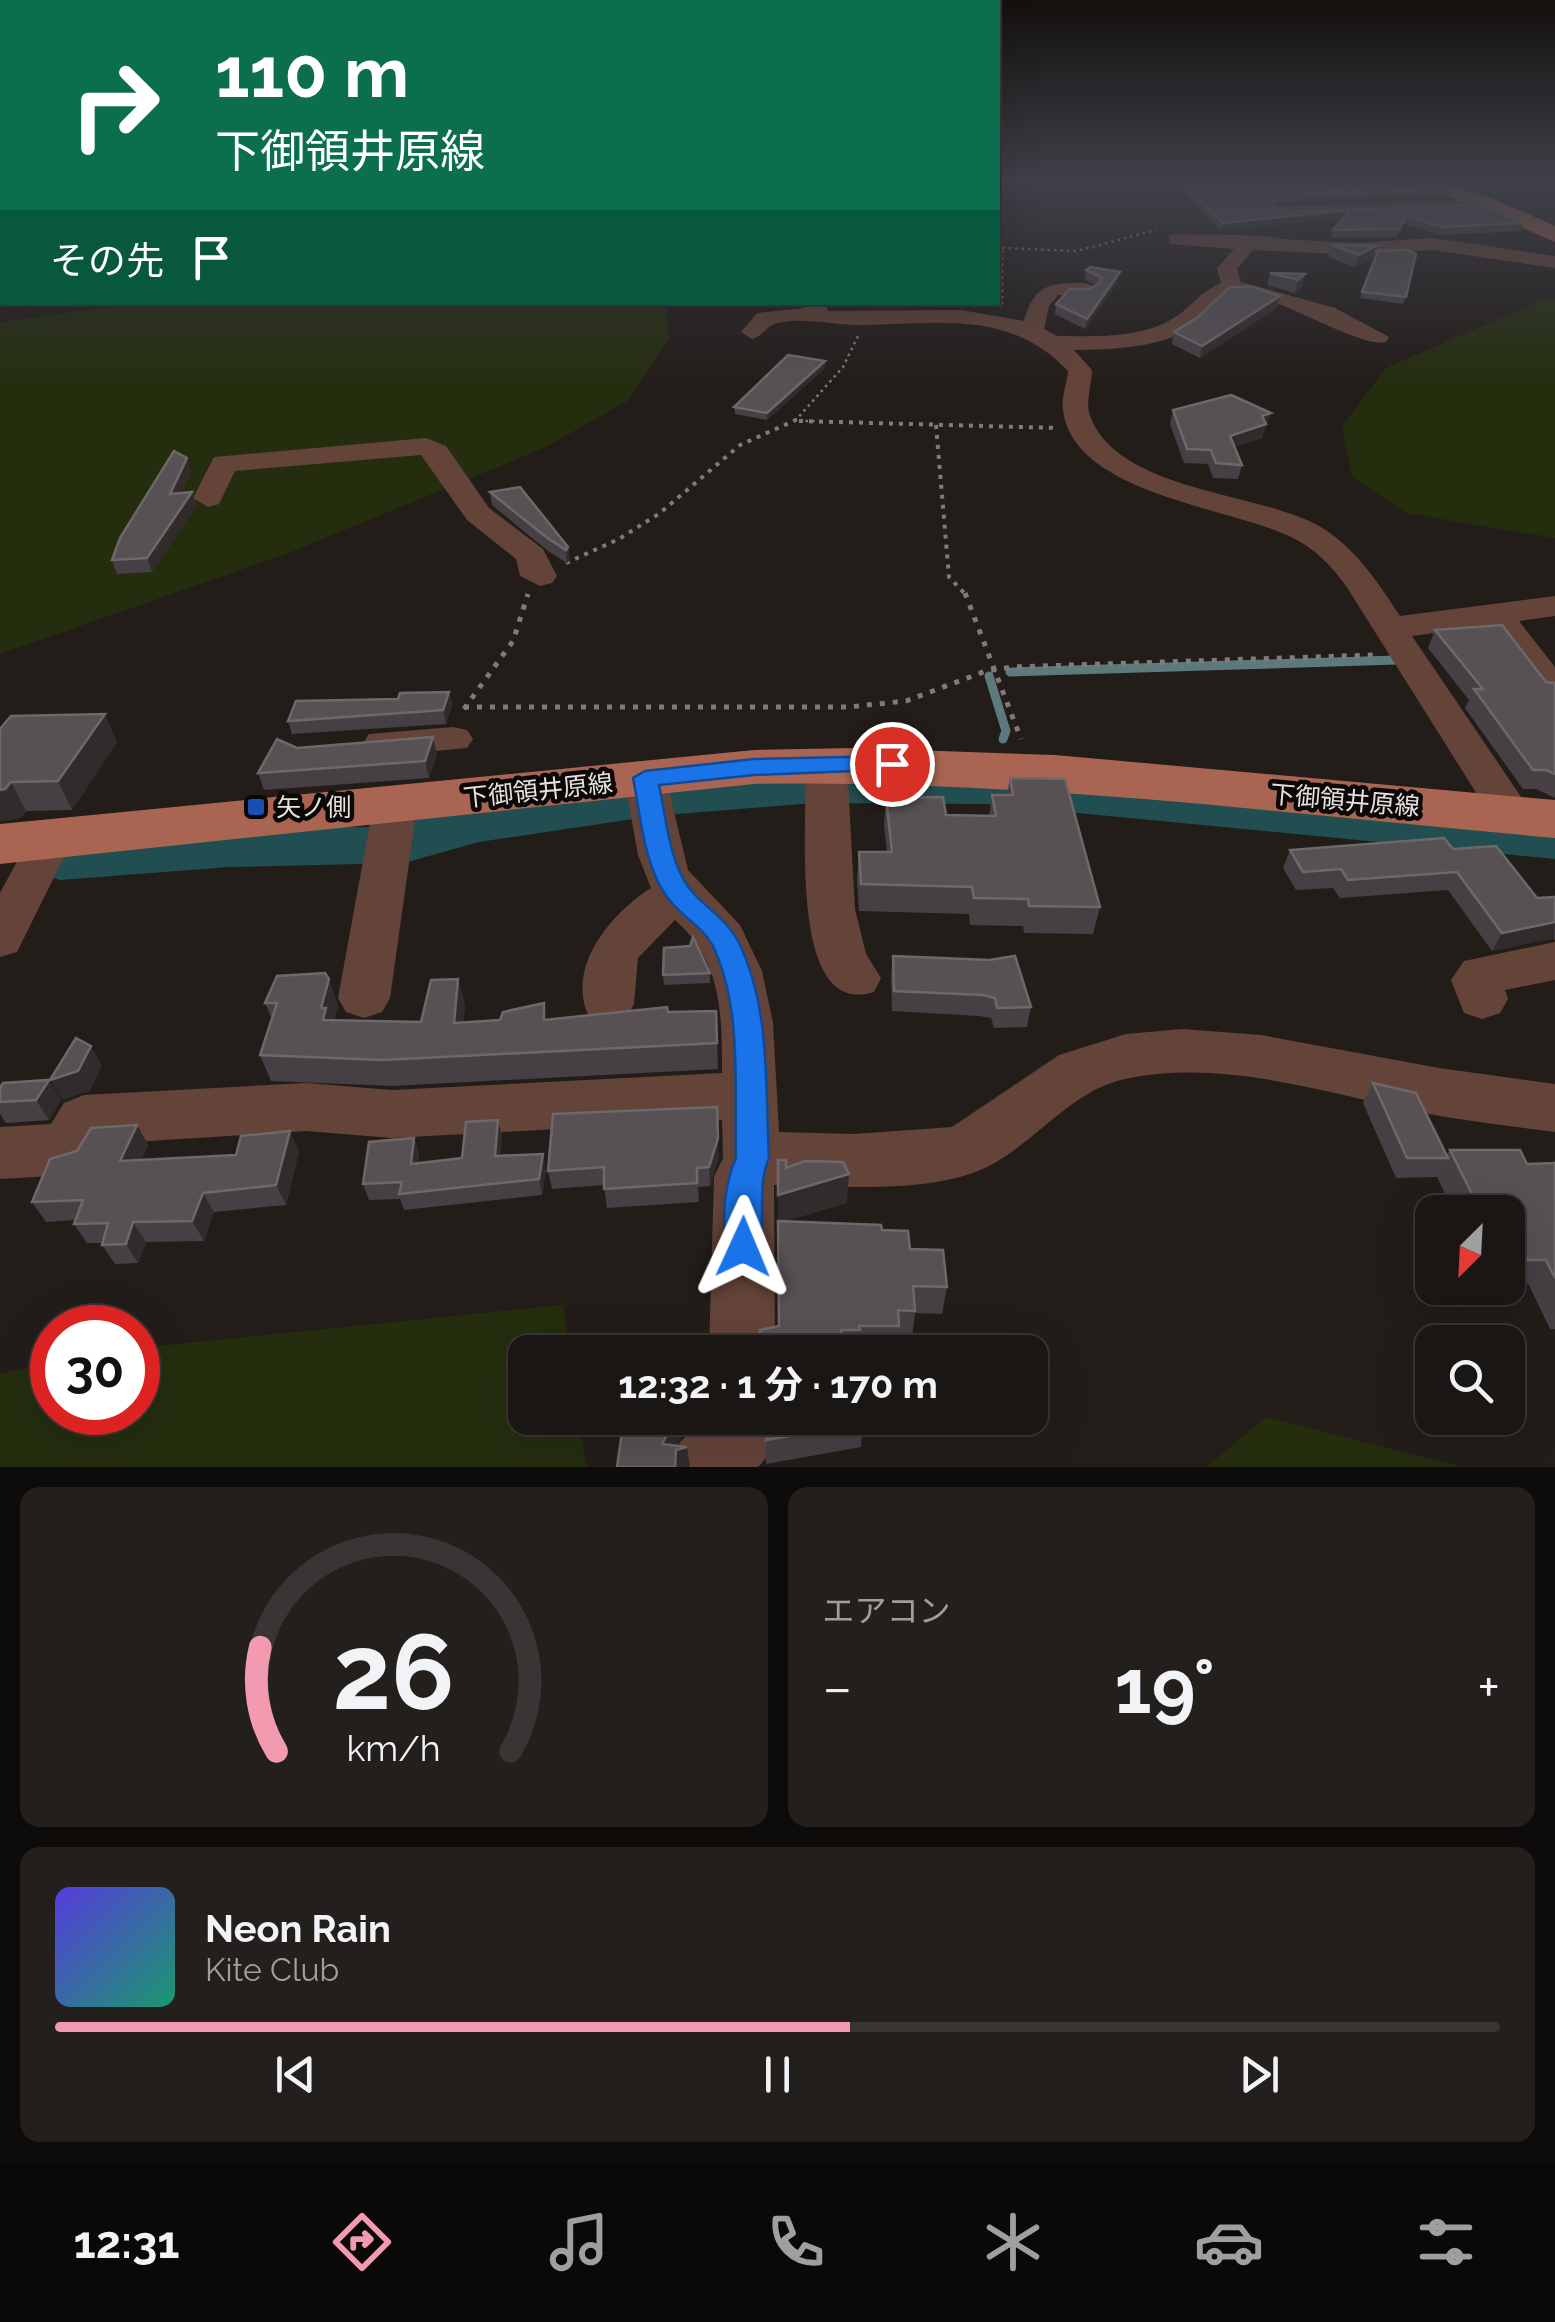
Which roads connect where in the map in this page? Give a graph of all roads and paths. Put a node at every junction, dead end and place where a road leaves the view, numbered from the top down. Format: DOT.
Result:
graph roads {
  1 [pos="1094,247"];
  2 [pos="1245,247"];
  3 [pos="1357,247"];
  4 [pos="1373,247"];
  5 [pos="1443,247"];
  6 [pos="1473,247"];
  7 [pos="1000,248"];
  8 [pos="1367,248"];
  9 [pos="1479,251"];
  10 [pos="1555,262"];
  11 [pos="1390,270"];
  12 [pos="1232,286"];
  13 [pos="1087,289"];
  14 [pos="818,311"];
  15 [pos="860,317"];
  16 [pos="1080,318"];
  17 [pos="752,332"];
  18 [pos="1029,332"];
  19 [pos="789,336"];
  20 [pos="1378,336"];
  21 [pos="796,421"];
  22 [pos="936,425"];
  23 [pos="1083,429"];
  24 [pos="208,498"];
  25 [pos="540,576"];
  26 [pos="1555,606"];
  27 [pos="1494,613"];
  28 [pos="1389,641"];
  29 [pos="998,670"];
  30 [pos="1554,690"];
  31 [pos="459,724"];
  32 [pos="340,746"];
  33 [pos="1031,770"];
  34 [pos="828,777"];
  35 [pos="645,778"];
  36 [pos="394,806"];
  37 [pos="1534,818"];
  38 [pos="25,842"];
  39 [pos="679,894"];
  40 [pos="0,939"];
  41 [pos="1555,961"];
  42 [pos="856,978"];
  43 [pos="364,998"];
  44 [pos="1482,999"];
  45 [pos="608,1004"];
  46 [pos="748,1095"];
  47 [pos="1555,1108"];
  48 [pos="0,1153"];
  49 [pos="752,1158"];
  50 [pos="742,1335"];
  51 [pos="741,1435"];
  52 [pos="705,1467"];
  1 -- 7 [label="path"];
  2 -- 12 [label="street"];
  3 -- 8 [label="street"];
  4 -- 8 [label="street"];
  5 -- 9 [label="street"];
  6 -- 9 [label="street"];
  7 -- 18 [label="path"];
  8 -- 11 [label="street"];
  9 -- 10 [label="street"];
  12 -- 18 [label="street"];
  12 -- 20 [label="street"];
  13 -- 18 [label="street"];
  14 -- 15 [label="street"];
  14 -- 17 [label="street"];
  14 -- 19 [label="street"];
  15 -- 18 [label="street"];
  15 -- 21 [label="path"];
  16 -- 18 [label="street"];
  18 -- 23 [label="street"];
  21 -- 22 [label="path"];
  21 -- 25 [label="path"];
  22 -- 23 [label="path"];
  22 -- 29 [label="path"];
  23 -- 28 [label="street"];
  24 -- 25 [label="street"];
  25 -- 31 [label="path"];
  26 -- 27 [label="street"];
  27 -- 28 [label="street"];
  27 -- 30 [label="street"];
  28 -- 29 [label="path"];
  28 -- 37 [label="street"];
  29 -- 31 [label="path"];
  29 -- 33 [label="path"];
  31 -- 32 [label="street"];
  33 -- 34 [label="main road, 下御領井原線"];
  33 -- 37 [label="main road, 下御領井原線"];
  34 -- 35 [label="main road, 下御領井原線"];
  34 -- 42 [label="street"];
  35 -- 36 [label="main road, 下御領井原線"];
  35 -- 39 [label="street"];
  36 -- 38 [label="main road, 下御領井原線"];
  36 -- 43 [label="street"];
  38 -- 40 [label="street"];
  39 -- 45 [label="street"];
  39 -- 46 [label="street"];
  41 -- 44 [label="street"];
  46 -- 48 [label="street"];
  46 -- 49 [label="street"];
  47 -- 49 [label="street"];
  49 -- 50 [label="street"];
  51 -- 52 [label="street"];
}
